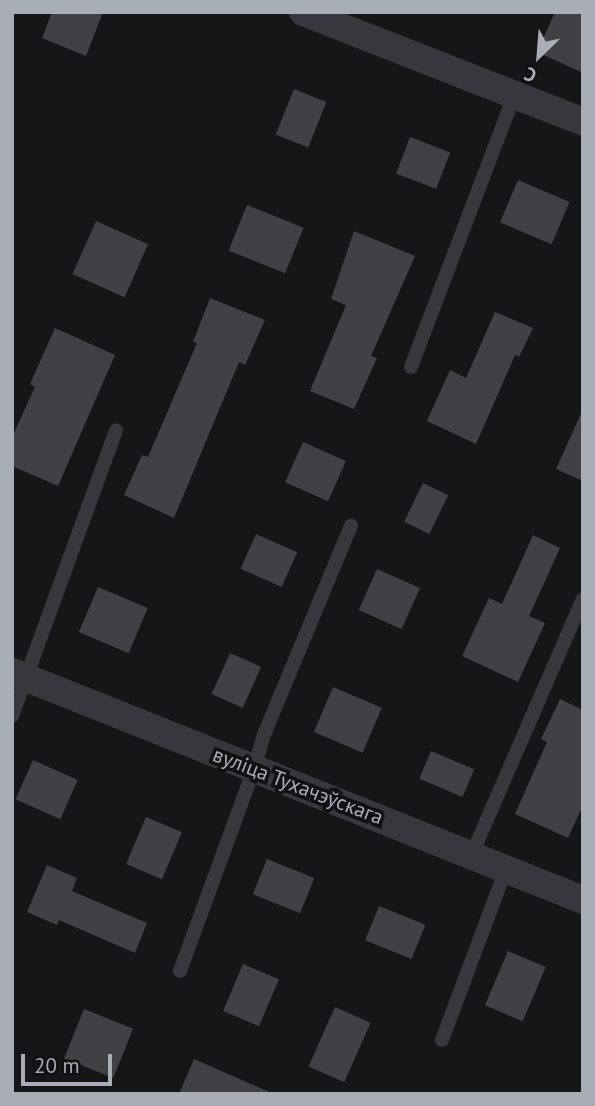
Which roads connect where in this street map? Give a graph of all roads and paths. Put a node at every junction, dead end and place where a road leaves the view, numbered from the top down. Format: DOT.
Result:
graph roads {
  1 [pos="303,12"];
  2 [pos="514,96"];
  3 [pos="583,122"];
  4 [pos="411,367"];
  5 [pos="116,430"];
  6 [pos="351,526"];
  7 [pos="583,599"];
  8 [pos="20,675"];
  9 [pos="12,716"];
  10 [pos="254,769"];
  11 [pos="472,854"];
  12 [pos="506,869"];
  13 [pos="583,900"];
  14 [pos="180,971"];
  15 [pos="442,1040"];
  1 -- 2 [label="street"];
  2 -- 3 [label="street"];
  2 -- 4 [label="lane"];
  5 -- 8 [label="lane"];
  6 -- 10 [label="lane"];
  7 -- 11 [label="lane"];
  8 -- 9 [label="lane"];
  8 -- 10 [label="street, вуліца Тухачэўскага"];
  10 -- 11 [label="street, вуліца Тухачэўскага"];
  10 -- 14 [label="lane"];
  11 -- 12 [label="street, вуліца Тухачэўскага"];
  12 -- 13 [label="street, вуліца Тухачэўскага"];
  12 -- 15 [label="lane"];
}
